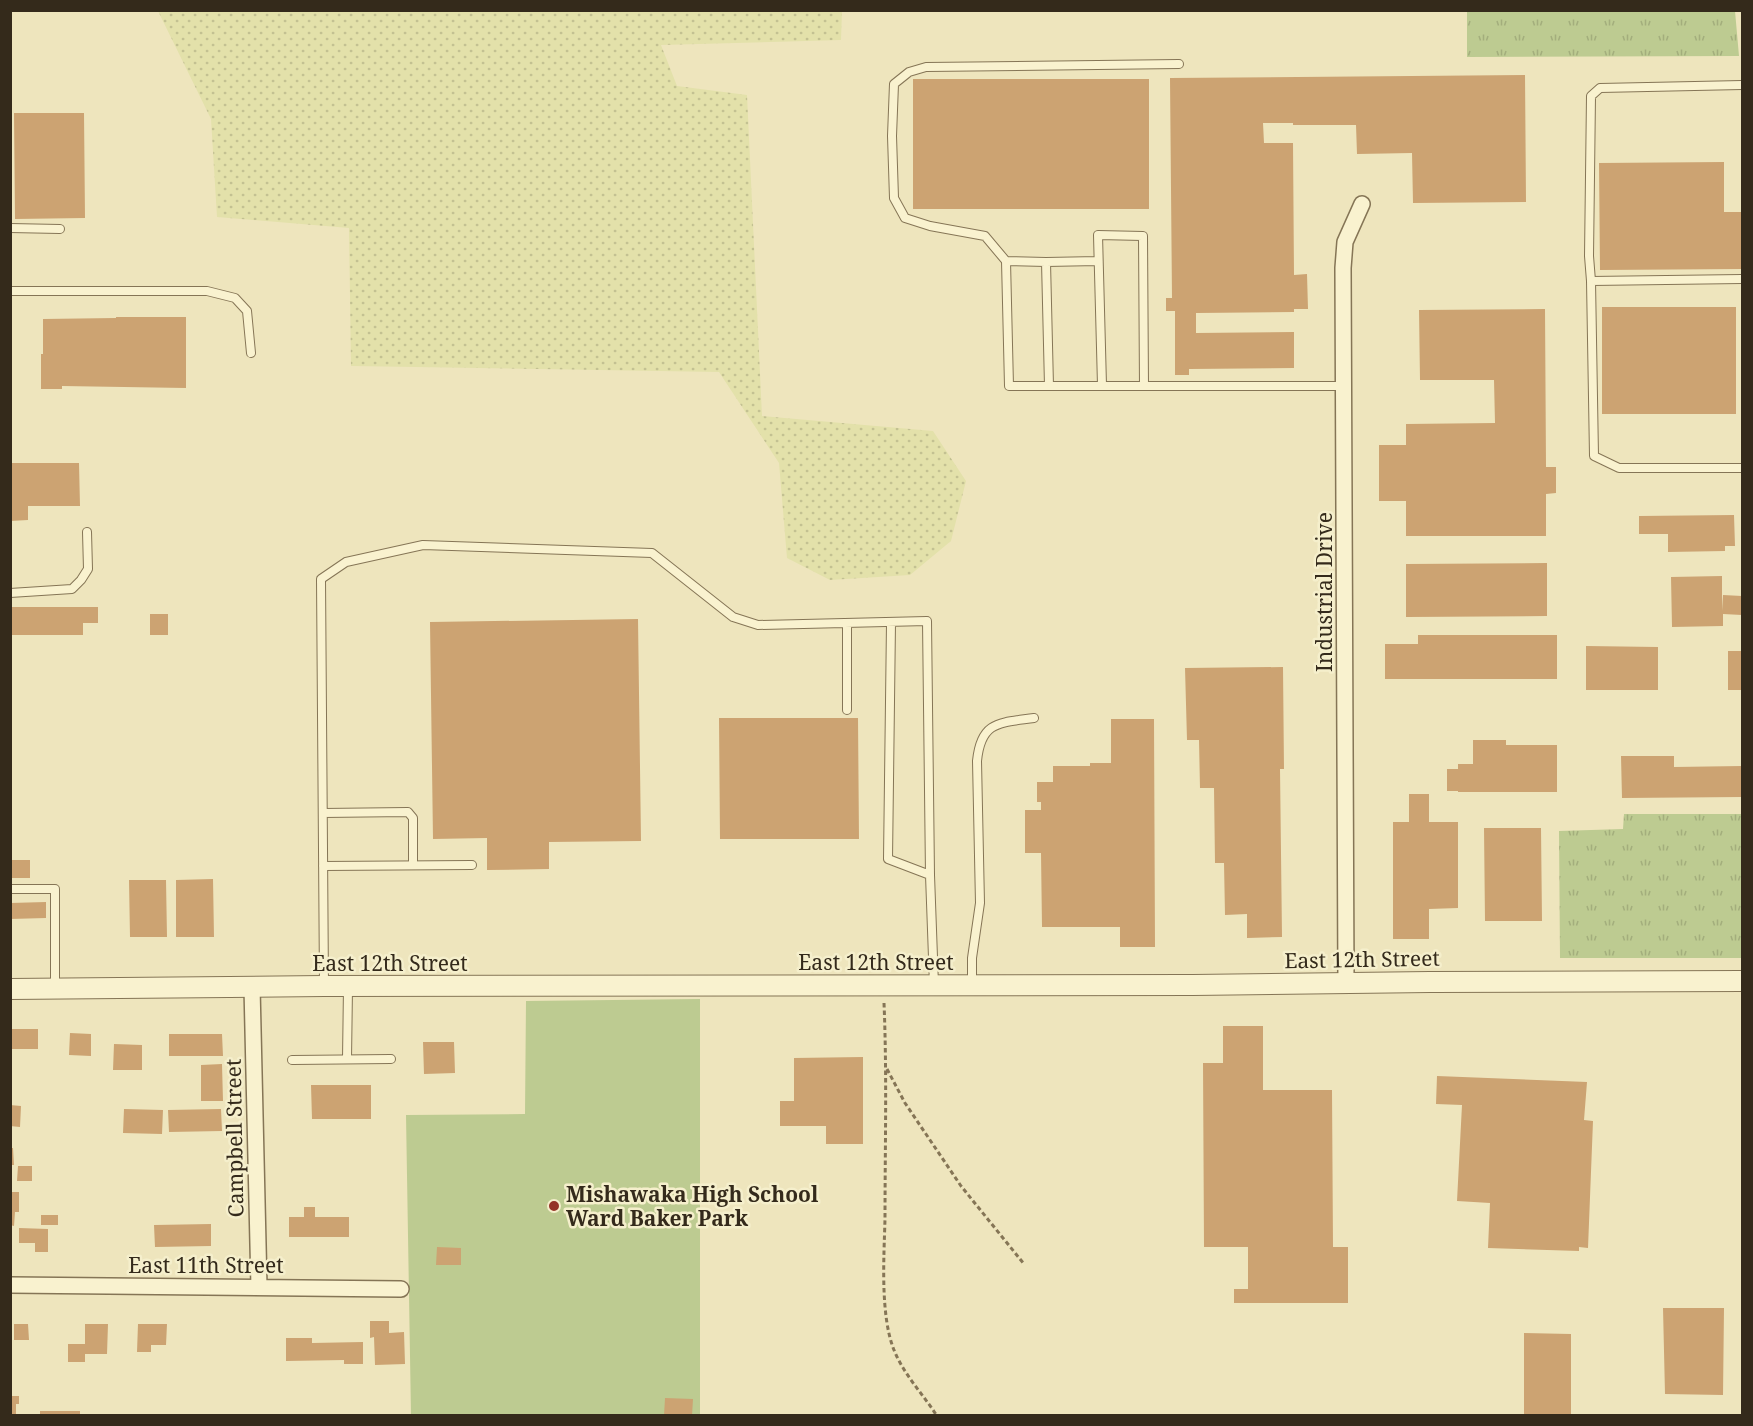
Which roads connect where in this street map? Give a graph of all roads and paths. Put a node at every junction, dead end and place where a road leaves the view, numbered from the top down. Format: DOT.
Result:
graph roads {
  1 [pos="1179,64"];
  2 [pos="1743,85"];
  3 [pos="1362,204"];
  4 [pos="10,228"];
  5 [pos="60,229"];
  6 [pos="1006,261"];
  7 [pos="1098,261"];
  8 [pos="1046,262"];
  9 [pos="1743,279"];
  10 [pos="1591,281"];
  11 [pos="10,291"];
  12 [pos="251,353"];
  13 [pos="1049,386"];
  14 [pos="1102,386"];
  15 [pos="1144,386"];
  16 [pos="1344,386"];
  17 [pos="1743,468"];
  18 [pos="87,532"];
  19 [pos="10,593"];
  20 [pos="891,622"];
  21 [pos="847,623"];
  22 [pos="847,710"];
  23 [pos="1034,718"];
  24 [pos="323,813"];
  25 [pos="413,865"];
  26 [pos="472,865"];
  27 [pos="323,866"];
  28 [pos="930,875"];
  29 [pos="10,889"];
  30 [pos="1743,981"];
  31 [pos="1346,983"];
  32 [pos="972,985"];
  33 [pos="324,986"];
  34 [pos="348,986"];
  35 [pos="884,986"];
  36 [pos="934,986"];
  37 [pos="252,987"];
  38 [pos="55,988"];
  39 [pos="10,989"];
  40 [pos="347,1059"];
  41 [pos="391,1059"];
  42 [pos="292,1060"];
  43 [pos="887,1068"];
  44 [pos="1024,1264"];
  45 [pos="10,1285"];
  46 [pos="259,1287"];
  47 [pos="401,1289"];
  48 [pos="937,1416"];
  1 -- 6 [label="lane"];
  2 -- 10 [label="lane"];
  3 -- 16 [label="street, Industrial Drive"];
  4 -- 5 [label="lane"];
  6 -- 8 [label="lane"];
  6 -- 13 [label="lane"];
  7 -- 8 [label="lane"];
  7 -- 14 [label="lane"];
  7 -- 15 [label="lane"];
  8 -- 13 [label="lane"];
  9 -- 10 [label="lane"];
  10 -- 17 [label="lane"];
  11 -- 12 [label="lane"];
  13 -- 14 [label="lane"];
  14 -- 15 [label="lane"];
  15 -- 16 [label="lane"];
  16 -- 31 [label="street, Industrial Drive"];
  18 -- 19 [label="lane"];
  20 -- 21 [label="lane"];
  20 -- 28 [label="lane"];
  20 -- 28 [label="lane"];
  21 -- 22 [label="lane"];
  21 -- 24 [label="lane"];
  23 -- 32 [label="lane"];
  24 -- 25 [label="lane"];
  24 -- 27 [label="lane"];
  25 -- 26 [label="lane"];
  25 -- 27 [label="lane"];
  27 -- 33 [label="lane"];
  28 -- 36 [label="lane"];
  29 -- 38 [label="lane"];
  30 -- 31 [label="street, East 12th Street"];
  31 -- 32 [label="street, East 12th Street"];
  32 -- 36 [label="street, East 12th Street"];
  33 -- 34 [label="street, East 12th Street"];
  33 -- 37 [label="street, East 12th Street"];
  34 -- 35 [label="street, East 12th Street"];
  34 -- 40 [label="lane"];
  35 -- 36 [label="street, East 12th Street"];
  35 -- 43 [label="path"];
  37 -- 38 [label="street, East 12th Street"];
  37 -- 46 [label="street, Campbell Street"];
  38 -- 39 [label="street, East 12th Street"];
  40 -- 41 [label="lane"];
  40 -- 42 [label="lane"];
  43 -- 44 [label="path"];
  43 -- 48 [label="path"];
  45 -- 46 [label="street, East 11th Street"];
  46 -- 47 [label="street, East 11th Street"];
}
